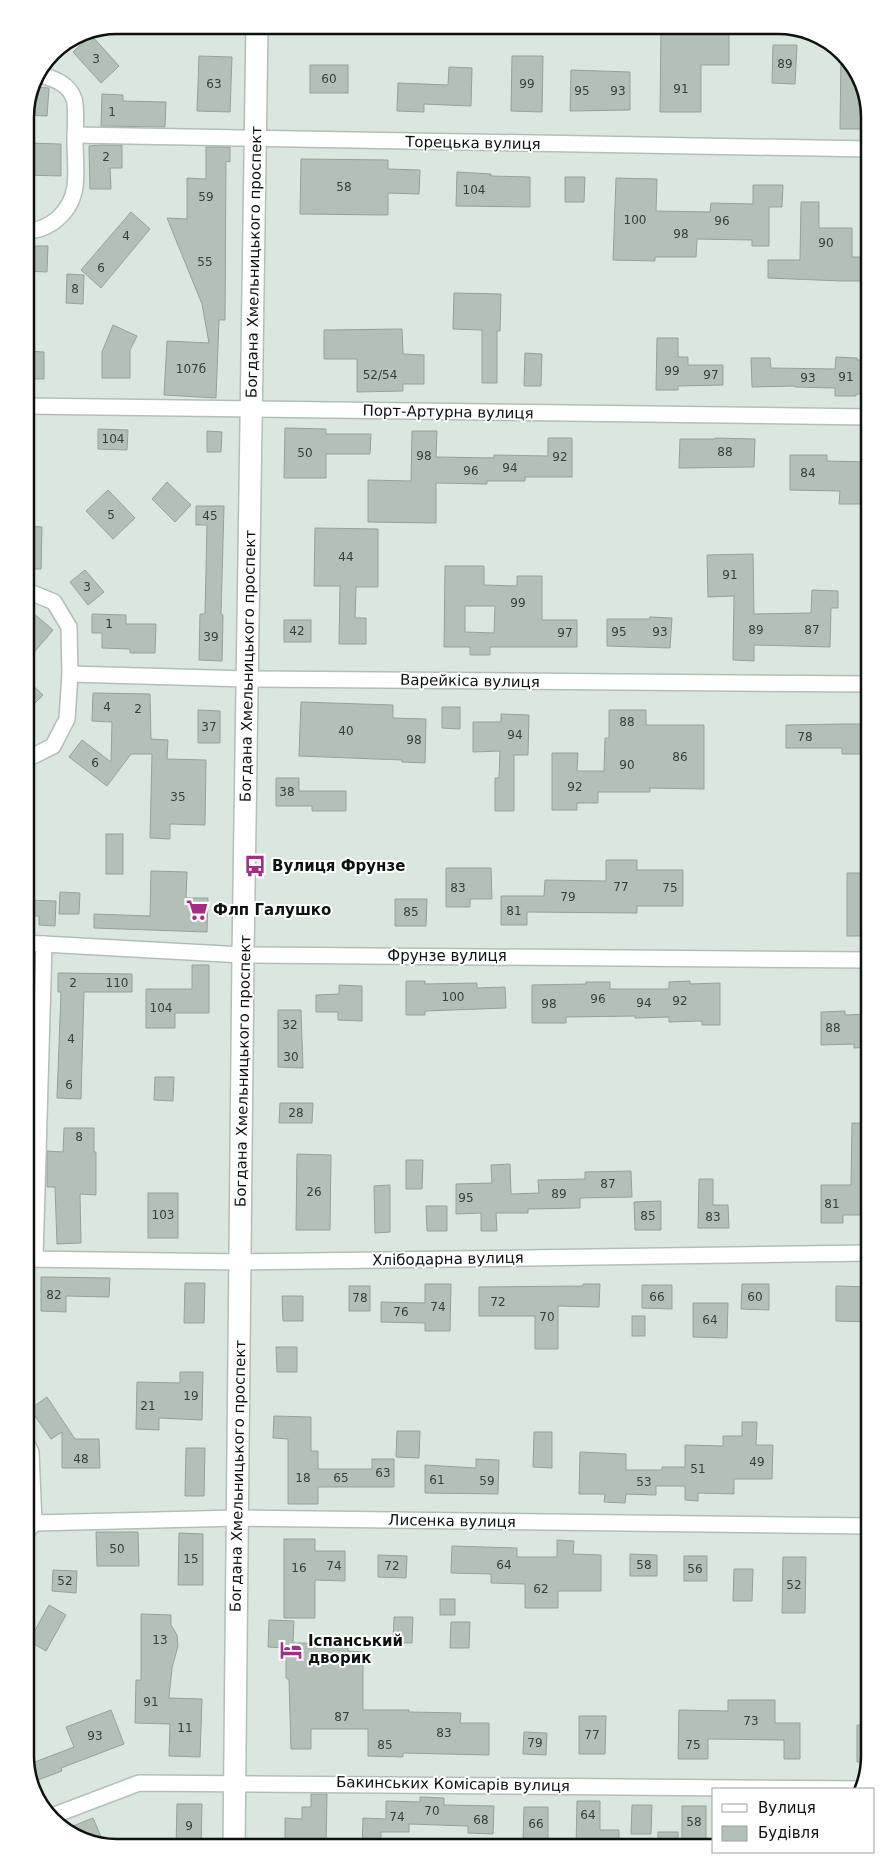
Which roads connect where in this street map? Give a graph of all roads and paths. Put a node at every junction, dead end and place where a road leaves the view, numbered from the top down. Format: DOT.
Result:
graph roads {
  1 [pos="257,34"];
  2 [pos="45,76"];
  3 [pos="75,135"];
  4 [pos="255,139"];
  5 [pos="861,149"];
  6 [pos="34,230"];
  7 [pos="34,406"];
  8 [pos="251,410"];
  9 [pos="861,417"];
  10 [pos="34,594"];
  11 [pos="70,674"];
  12 [pos="248,678"];
  13 [pos="861,684"];
  14 [pos="34,756"];
  15 [pos="34,943"];
  16 [pos="44,944"];
  17 [pos="243,955"];
  18 [pos="861,960"];
  19 [pos="34,1169"];
  20 [pos="861,1253"];
  21 [pos="34,1259"];
  22 [pos="241,1262"];
  23 [pos="238,1518"];
  24 [pos="861,1526"];
  25 [pos="34,1528"];
  26 [pos="234,1782"];
  27 [pos="771,1788"];
  28 [pos="57,1814"];
  29 [pos="234,1839"];
  1 -- 4 [label="main road, Богдана Хмельницького проспект"];
  2 -- 3 [label="street"];
  3 -- 4 [label="street, Торецька вулиця"];
  3 -- 6 [label="street"];
  4 -- 5 [label="street, Торецька вулиця"];
  4 -- 8 [label="main road, Богдана Хмельницького проспект"];
  7 -- 8 [label="street, Порт-Артурна вулиця"];
  8 -- 9 [label="street, Порт-Артурна вулиця"];
  8 -- 12 [label="main road, Богдана Хмельницького проспект"];
  10 -- 11 [label="street"];
  11 -- 12 [label="street, Варейкіса вулиця"];
  11 -- 14 [label="street"];
  12 -- 13 [label="street, Варейкіса вулиця"];
  12 -- 17 [label="main road, Богдана Хмельницького проспект"];
  15 -- 16 [label="street, Фрунзе вулиця"];
  16 -- 17 [label="street, Фрунзе вулиця"];
  16 -- 19 [label="street"];
  17 -- 18 [label="street, Фрунзе вулиця"];
  17 -- 22 [label="main road, Богдана Хмельницького проспект"];
  20 -- 22 [label="street, Хлібодарна вулиця"];
  21 -- 22 [label="street, Хлібодарна вулиця"];
  22 -- 23 [label="main road, Богдана Хмельницького проспект"];
  23 -- 24 [label="street, Лисенка вулиця"];
  23 -- 25 [label="street, Лисенка вулиця"];
  23 -- 26 [label="main road, Богдана Хмельницького проспект"];
  26 -- 27 [label="street, Бакинських Комісарів вулиця"];
  26 -- 28 [label="street, Бакинських Комісарів вулиця"];
  26 -- 29 [label="main road, Богдана Хмельницького проспект"];
}
